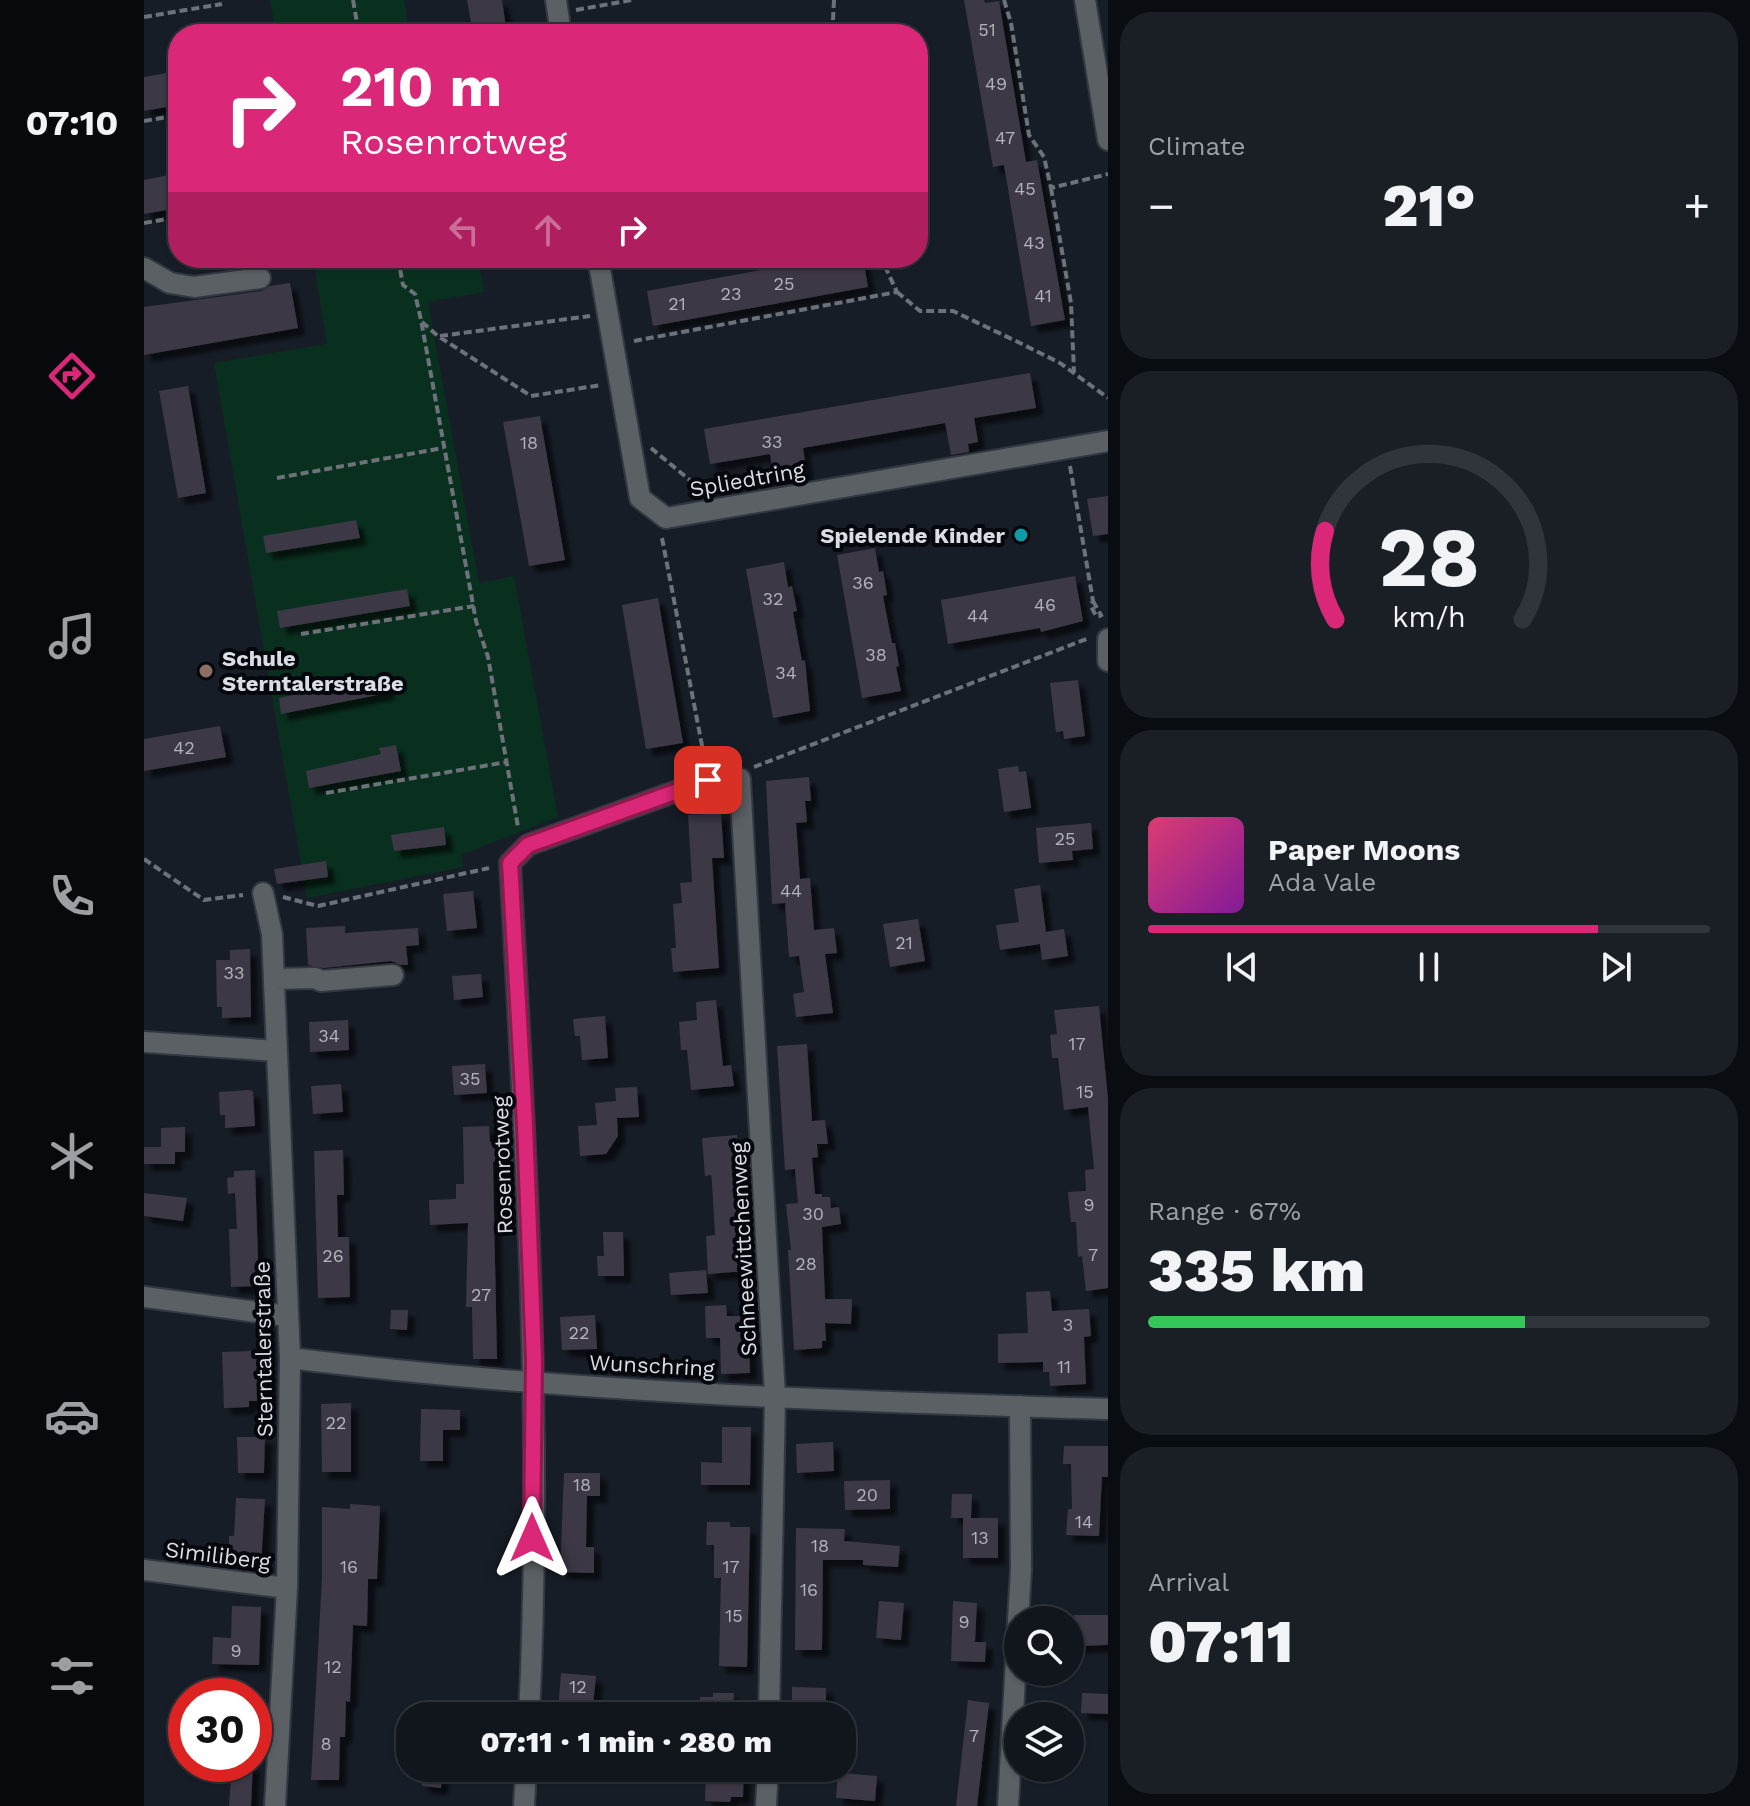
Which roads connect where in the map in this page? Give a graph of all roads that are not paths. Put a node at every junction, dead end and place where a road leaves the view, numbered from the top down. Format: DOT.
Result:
graph roads {
  1 [pos="1085,0"];
  2 [pos="1108,140"];
  3 [pos="144,268"];
  4 [pos="600,268"];
  5 [pos="260,278"];
  6 [pos="1108,441"];
  7 [pos="1102,637"];
  8 [pos="1108,661"];
  9 [pos="510,863"];
  10 [pos="263,893"];
  11 [pos="393,975"];
  12 [pos="274,979"];
  13 [pos="144,1042"];
  14 [pos="277,1051"];
  15 [pos="144,1297"];
  16 [pos="287,1316"];
  17 [pos="290,1358"];
  18 [pos="534,1383"];
  19 [pos="775,1396"];
  20 [pos="1020,1406"];
  21 [pos="1108,1409"];
  22 [pos="144,1570"];
  23 [pos="287,1588"];
  24 [pos="1019,1606"];
  25 [pos="1014,1686"];
  26 [pos="530,1702"];
  27 [pos="769,1702"];
  28 [pos="525,1782"];
  29 [pos="767,1782"];
  30 [pos="275,1806"];
  31 [pos="524,1806"];
  32 [pos="766,1806"];
  33 [pos="1008,1806"];
  1 -- 2 [label="street"];
  3 -- 5 [label="street"];
  4 -- 6 [label="street, Spliedtring"];
  7 -- 8 [label="street"];
  9 -- 18 [label="street, Rosenrotweg"];
  9 -- 19 [label="street, Schneewittchenweg"];
  10 -- 12 [label="street, Sterntalerstraße"];
  11 -- 12 [label="street"];
  12 -- 14 [label="street, Sterntalerstraße"];
  13 -- 14 [label="street"];
  14 -- 16 [label="street, Sterntalerstraße"];
  15 -- 16 [label="street"];
  16 -- 17 [label="street, Sterntalerstraße"];
  17 -- 18 [label="street, Wunschring"];
  17 -- 23 [label="street, Sterntalerstraße"];
  18 -- 19 [label="street, Wunschring"];
  18 -- 26 [label="street, Rosenrotweg"];
  19 -- 20 [label="street, Wunschring"];
  19 -- 27 [label="street, Schneewittchenweg"];
  20 -- 21 [label="street, Wunschring"];
  20 -- 24 [label="street"];
  22 -- 23 [label="street, Similiberg"];
  23 -- 30 [label="street, Sterntalerstraße"];
  25 -- 33 [label="street"];
  28 -- 31 [label="street"];
  29 -- 32 [label="street"];
}
